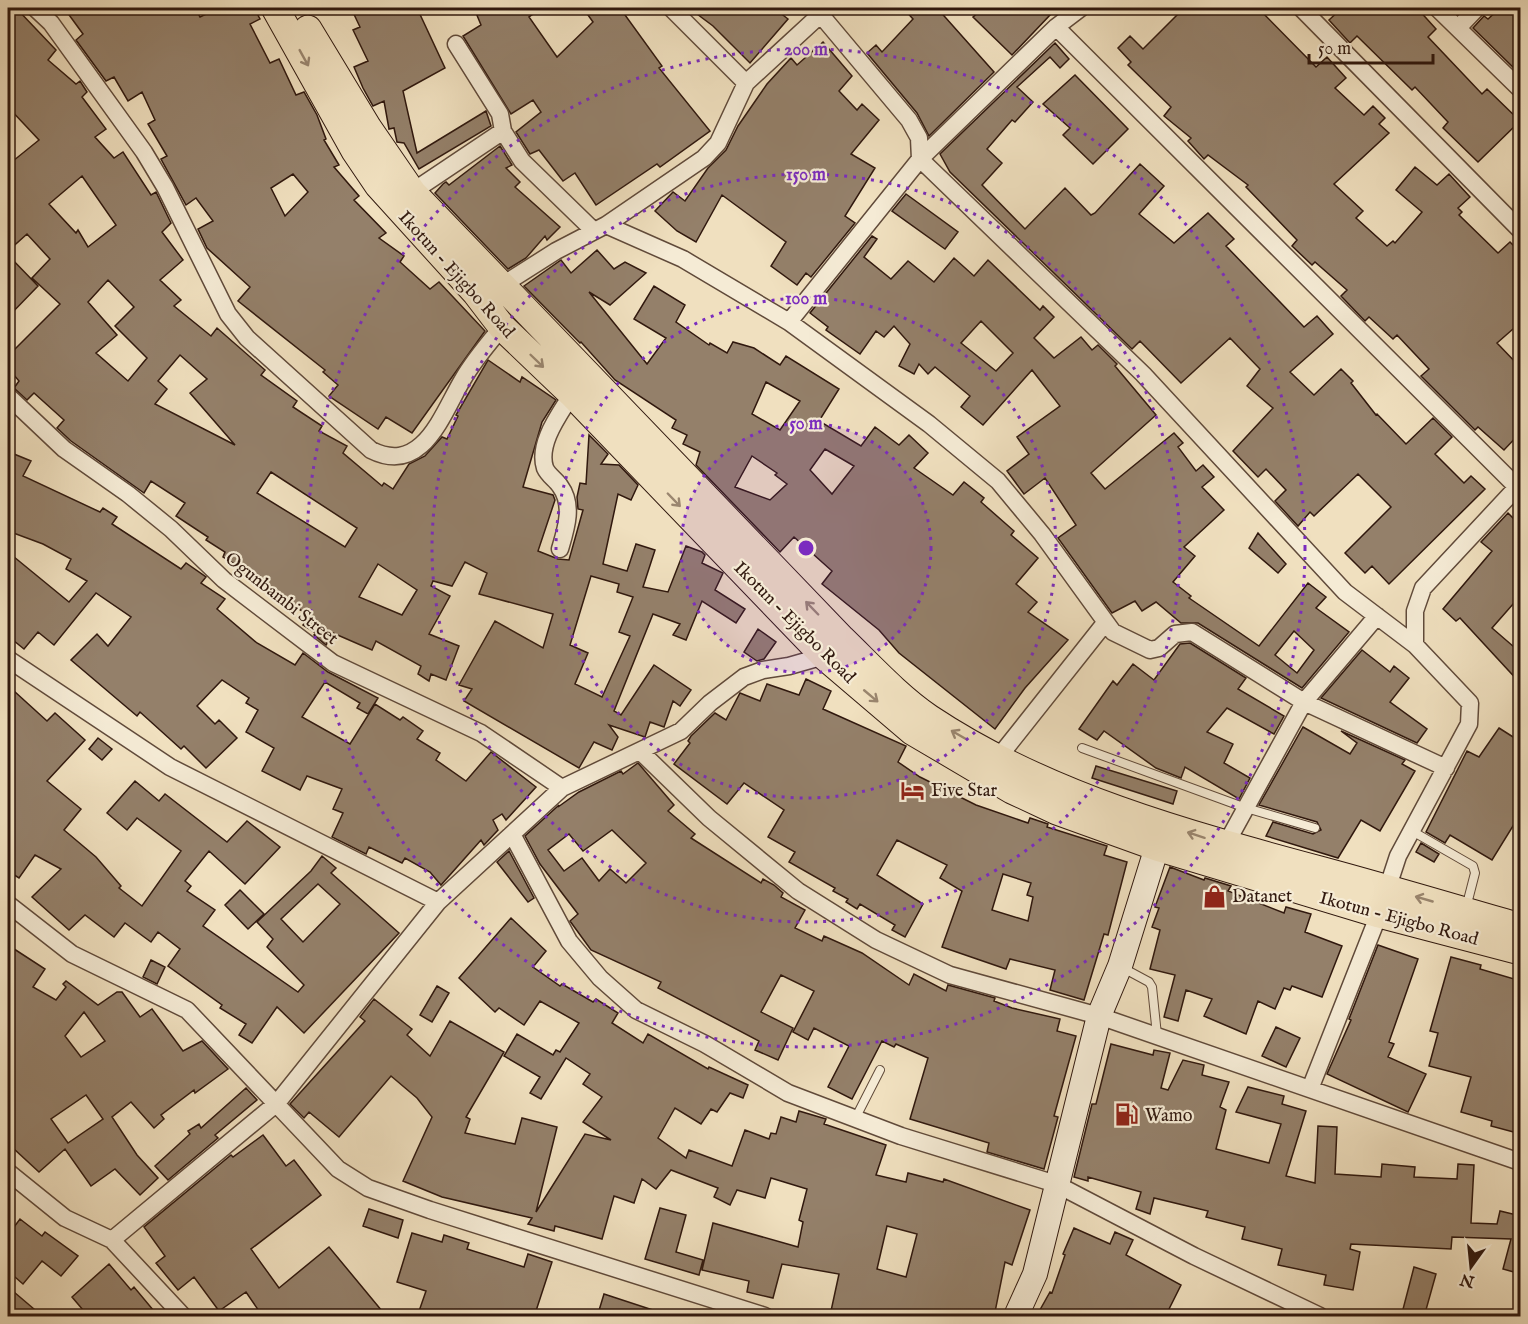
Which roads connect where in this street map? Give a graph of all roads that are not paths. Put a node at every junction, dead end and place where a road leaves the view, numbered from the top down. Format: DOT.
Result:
graph roads {
  1 [pos="35,8"];
  2 [pos="275,8"];
  3 [pos="295,8"];
  4 [pos="671,8"];
  5 [pos="1081,8"];
  6 [pos="1301,8"];
  7 [pos="1437,8"];
  8 [pos="1477,8"];
  9 [pos="818,10"];
  10 [pos="1056,27"];
  11 [pos="1458,28"];
  12 [pos="456,44"];
  13 [pos="746,83"];
  14 [pos="1521,89"];
  15 [pos="503,131"];
  16 [pos="920,159"];
  17 [pos="412,192"];
  18 [pos="600,228"];
  19 [pos="1521,230"];
  20 [pos="501,286"];
  21 [pos="789,322"];
  22 [pos="502,327"];
  23 [pos="572,394"];
  24 [pos="8,396"];
  25 [pos="1519,486"];
  26 [pos="560,549"];
  27 [pos="1377,616"];
  28 [pos="1105,623"];
  29 [pos="1415,645"];
  30 [pos="833,647"];
  31 [pos="8,659"];
  32 [pos="1304,702"];
  33 [pos="1082,748"];
  34 [pos="641,752"];
  35 [pos="998,758"];
  36 [pos="1446,768"];
  37 [pos="562,788"];
  38 [pos="1246,808"];
  39 [pos="1315,828"];
  40 [pos="1412,831"];
  41 [pos="512,834"];
  42 [pos="1226,844"];
  43 [pos="1157,847"];
  44 [pos="1386,888"];
  45 [pos="438,902"];
  46 [pos="8,904"];
  47 [pos="1465,911"];
  48 [pos="1379,914"];
  49 [pos="1521,927"];
  50 [pos="1521,951"];
  51 [pos="1120,966"];
  52 [pos="1099,1016"];
  53 [pos="1157,1035"];
  54 [pos="880,1070"];
  55 [pos="1310,1089"];
  56 [pos="277,1103"];
  57 [pos="855,1119"];
  58 [pos="1521,1162"];
  59 [pos="8,1172"];
  60 [pos="1056,1184"];
  61 [pos="112,1240"];
  62 [pos="183,1317"];
  63 [pos="765,1317"];
  64 [pos="1016,1317"];
  65 [pos="1320,1317"];
  1 -- 22 [label="street"];
  2 -- 22 [label="main road, Ikotun - Ejigbo Road, one-way"];
  3 -- 17 [label="main road, Ikotun - Ejigbo Road"];
  4 -- 13 [label="street"];
  5 -- 10 [label="street"];
  6 -- 19 [label="street"];
  7 -- 11 [label="street"];
  8 -- 11 [label="street"];
  9 -- 13 [label="street"];
  9 -- 16 [label="street"];
  10 -- 16 [label="street"];
  10 -- 25 [label="street"];
  11 -- 14 [label="street"];
  12 -- 15 [label="street"];
  13 -- 18 [label="street"];
  15 -- 17 [label="street"];
  15 -- 18 [label="street"];
  16 -- 21 [label="street"];
  16 -- 27 [label="street"];
  17 -- 20 [label="main road, Ikotun - Ejigbo Road"];
  18 -- 20 [label="street"];
  18 -- 21 [label="street"];
  30 -- 20 [label="main road, Ikotun - Ejigbo Road, one-way"];
  21 -- 28 [label="street"];
  22 -- 23 [label="main road, Ikotun - Ejigbo Road, one-way"];
  23 -- 26 [label="street"];
  23 -- 30 [label="main road, Ikotun - Ejigbo Road, one-way"];
  24 -- 37 [label="street, Ogunbambi Street"];
  25 -- 29 [label="street"];
  27 -- 29 [label="street"];
  27 -- 32 [label="street"];
  28 -- 32 [label="street"];
  28 -- 35 [label="street"];
  29 -- 36 [label="street"];
  30 -- 34 [label="street"];
  35 -- 30 [label="main road, Ikotun - Ejigbo Road, one-way"];
  30 -- 43 [label="main road, Ikotun - Ejigbo Road, one-way"];
  31 -- 45 [label="street"];
  32 -- 36 [label="street"];
  32 -- 38 [label="street"];
  33 -- 38 [label="lane"];
  34 -- 37 [label="street"];
  34 -- 52 [label="street"];
  42 -- 35 [label="main road, Ikotun - Ejigbo Road, one-way"];
  36 -- 40 [label="street"];
  37 -- 41 [label="street"];
  38 -- 39 [label="lane"];
  38 -- 42 [label="street"];
  40 -- 44 [label="street"];
  40 -- 47 [label="lane"];
  41 -- 45 [label="street"];
  41 -- 57 [label="street"];
  42 -- 44 [label="main road, Ikotun - Ejigbo Road"];
  43 -- 48 [label="main road, Ikotun - Ejigbo Road"];
  43 -- 51 [label="street"];
  47 -- 44 [label="main road, Ikotun - Ejigbo Road, one-way"];
  44 -- 48 [label="street"];
  45 -- 56 [label="street"];
  46 -- 56 [label="street"];
  47 -- 49 [label="main road, Ikotun - Ejigbo Road"];
  48 -- 50 [label="main road, Ikotun - Ejigbo Road"];
  48 -- 55 [label="street"];
  51 -- 52 [label="street"];
  51 -- 53 [label="lane"];
  52 -- 53 [label="street"];
  52 -- 60 [label="street"];
  53 -- 55 [label="street"];
  54 -- 57 [label="lane"];
  55 -- 58 [label="street"];
  56 -- 61 [label="street"];
  56 -- 63 [label="street"];
  57 -- 60 [label="street"];
  59 -- 61 [label="street"];
  60 -- 64 [label="street"];
  60 -- 65 [label="street"];
  61 -- 62 [label="street"];
}
